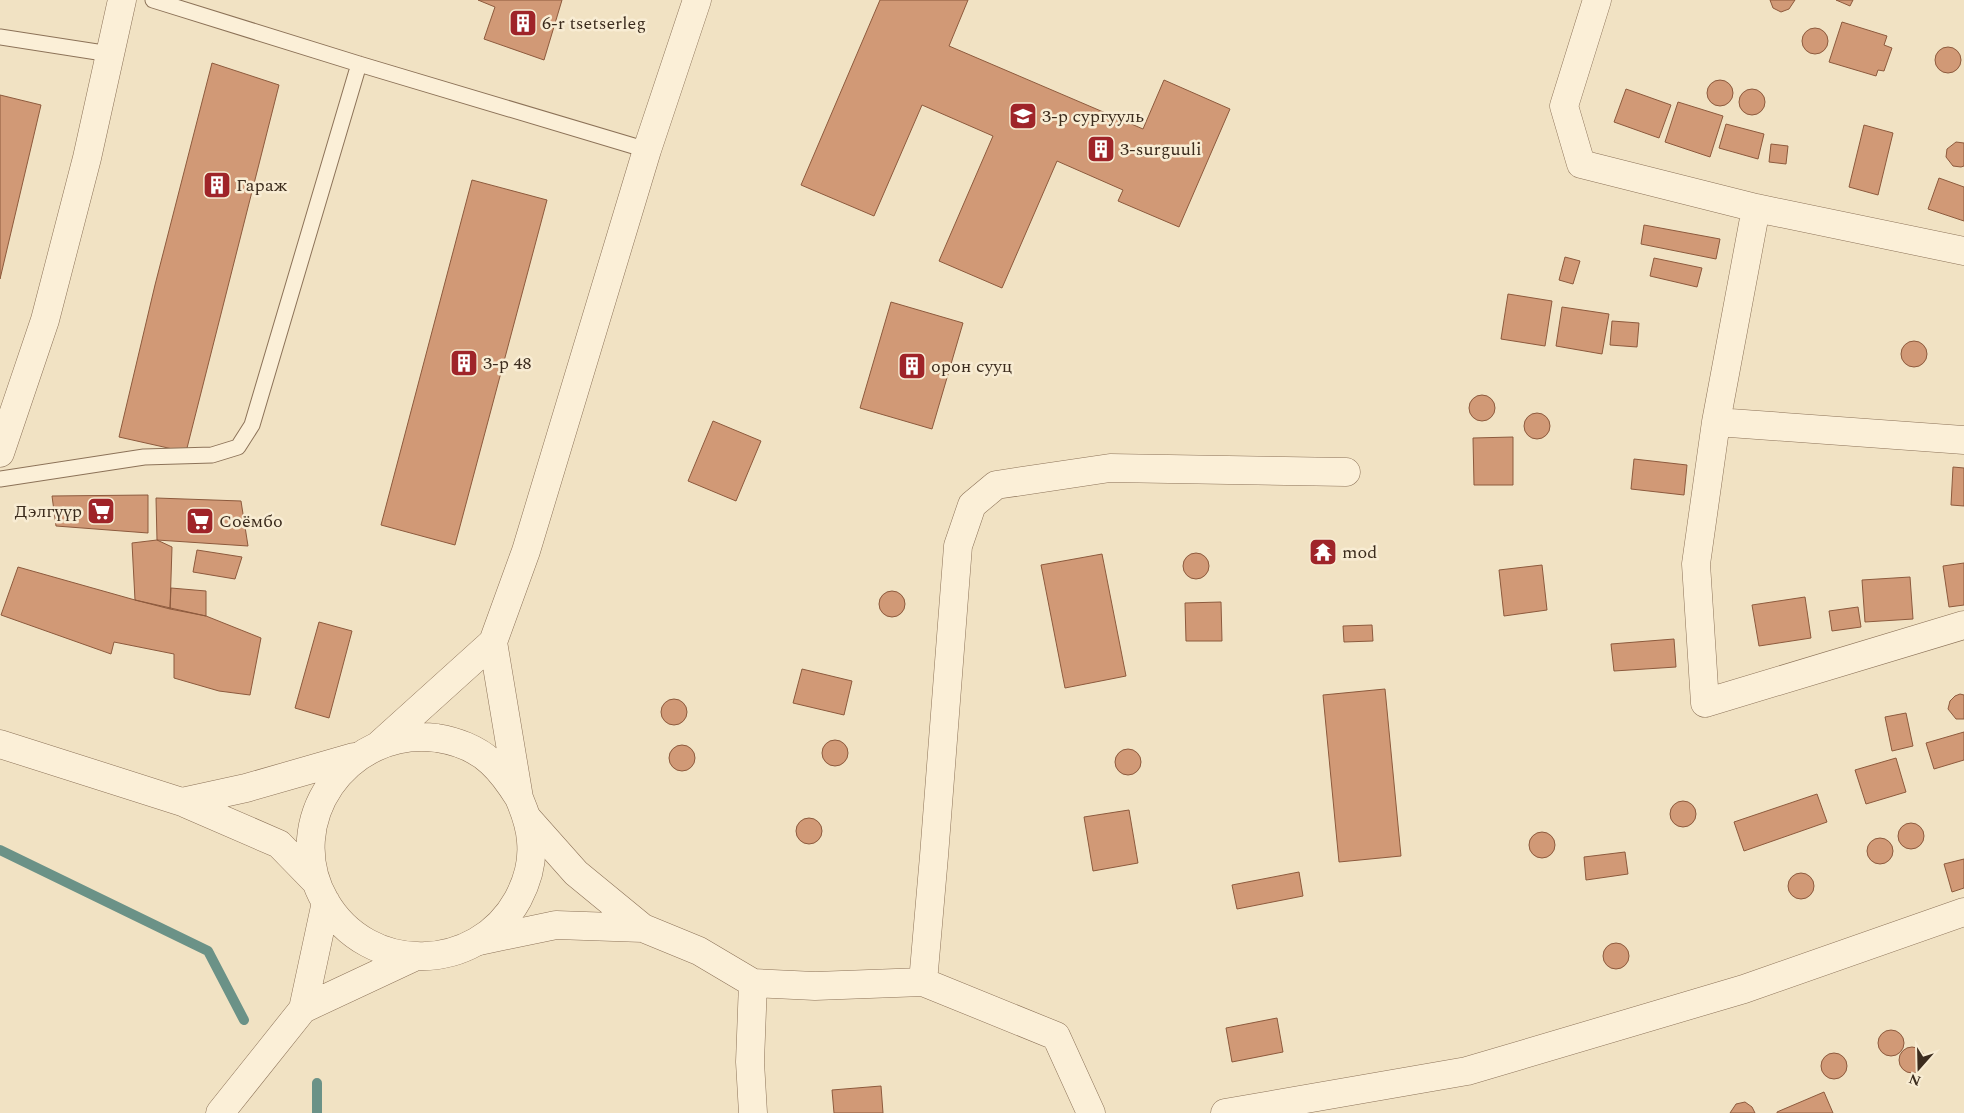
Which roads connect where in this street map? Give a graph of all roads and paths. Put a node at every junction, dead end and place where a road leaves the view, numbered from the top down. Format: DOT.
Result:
graph roads {
  1 [pos="122,0"];
  2 [pos="153,0"];
  3 [pos="697,0"];
  4 [pos="1597,0"];
  5 [pos="0,37"];
  6 [pos="110,54"];
  7 [pos="358,64"];
  8 [pos="647,150"];
  9 [pos="1756,208"];
  10 [pos="1964,251"];
  11 [pos="1716,422"];
  12 [pos="1964,440"];
  13 [pos="0,453"];
  14 [pos="1346,472"];
  15 [pos="0,479"];
  16 [pos="1964,626"];
  17 [pos="493,642"];
  18 [pos="0,744"];
  19 [pos="368,751"];
  20 [pos="182,802"];
  21 [pos="524,808"];
  22 [pos="321,892"];
  23 [pos="1964,912"];
  24 [pos="643,928"];
  25 [pos="479,941"];
  26 [pos="414,957"];
  27 [pos="923,982"];
  28 [pos="753,983"];
  29 [pos="303,1009"];
  30 [pos="220,1113"];
  31 [pos="753,1113"];
  32 [pos="1091,1113"];
  33 [pos="1225,1113"];
  1 -- 6 [label="street"];
  2 -- 7 [label="lane"];
  3 -- 8 [label="street"];
  4 -- 9 [label="street"];
  5 -- 6 [label="lane"];
  6 -- 13 [label="street"];
  7 -- 8 [label="lane"];
  7 -- 15 [label="lane"];
  8 -- 17 [label="street"];
  9 -- 10 [label="street"];
  9 -- 11 [label="street"];
  11 -- 12 [label="street"];
  11 -- 16 [label="street"];
  14 -- 27 [label="street"];
  17 -- 19 [label="street"];
  17 -- 21 [label="street"];
  18 -- 20 [label="street"];
  19 -- 20 [label="street"];
  19 -- 21 [label="street"];
  19 -- 22 [label="street"];
  20 -- 22 [label="street"];
  21 -- 24 [label="street"];
  21 -- 25 [label="street"];
  22 -- 26 [label="street"];
  22 -- 29 [label="street"];
  23 -- 33 [label="street"];
  24 -- 25 [label="street"];
  24 -- 28 [label="street"];
  25 -- 26 [label="street"];
  26 -- 29 [label="street"];
  27 -- 28 [label="street"];
  27 -- 32 [label="street"];
  28 -- 31 [label="street"];
  29 -- 30 [label="street"];
}
